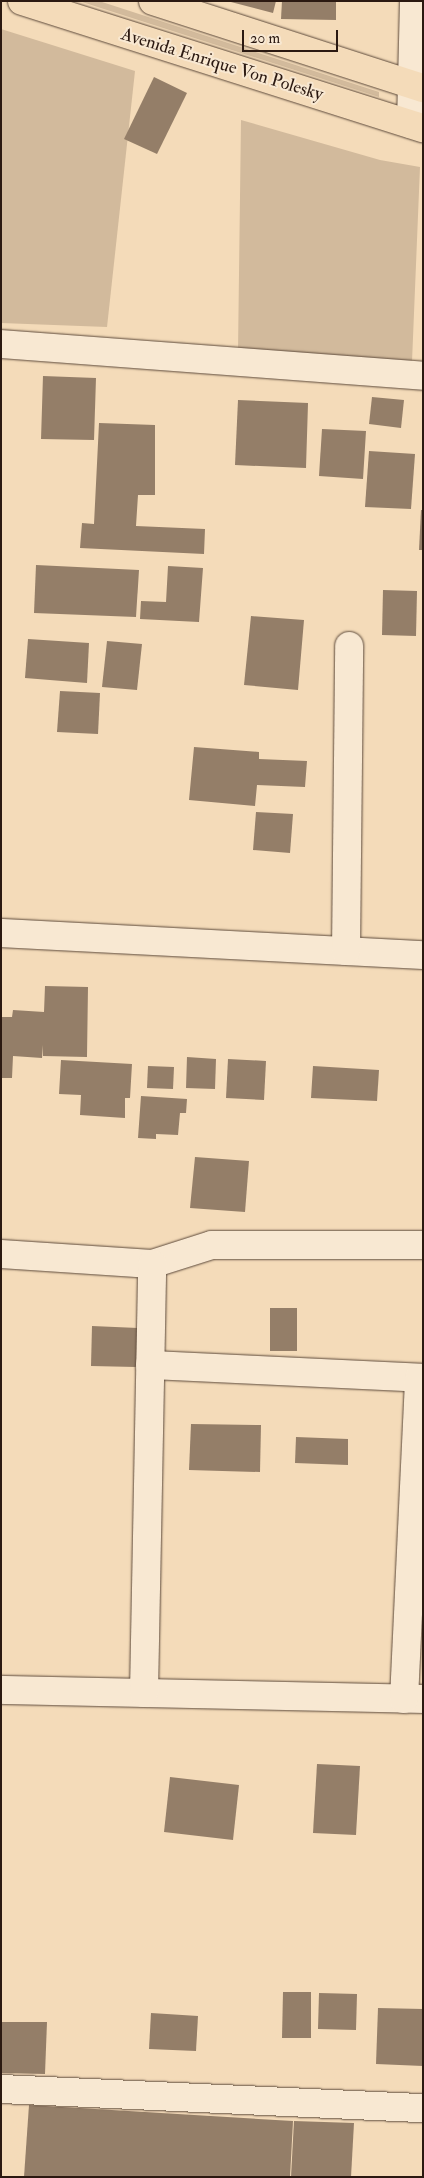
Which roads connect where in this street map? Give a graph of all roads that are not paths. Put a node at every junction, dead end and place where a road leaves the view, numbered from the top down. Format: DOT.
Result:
graph roads {
  1 [pos="22,1"];
  2 [pos="153,1"];
  3 [pos="414,1"];
  4 [pos="417,86"];
  5 [pos="417,126"];
  6 [pos="1,344"];
  7 [pos="423,376"];
  8 [pos="349,646"];
  9 [pos="1,932"];
  10 [pos="346,950"];
  11 [pos="423,954"];
  12 [pos="423,1245"];
  13 [pos="1,1254"];
  14 [pos="152,1264"];
  15 [pos="150,1365"];
  16 [pos="421,1378"];
  17 [pos="1,1690"];
  18 [pos="144,1693"];
  19 [pos="413,1699"];
  20 [pos="1,2090"];
  21 [pos="423,2108"];
  1 -- 5 [label="main road, Avenida Enrique Von Polesky"];
  2 -- 4 [label="main road"];
  3 -- 4 [label="street"];
  4 -- 5 [label="street"];
  6 -- 7 [label="street"];
  8 -- 10 [label="street"];
  9 -- 10 [label="street"];
  10 -- 11 [label="street"];
  12 -- 14 [label="street"];
  13 -- 14 [label="street"];
  14 -- 15 [label="street"];
  15 -- 16 [label="street"];
  15 -- 18 [label="street"];
  16 -- 19 [label="street"];
  17 -- 18 [label="street"];
  18 -- 19 [label="street"];
  20 -- 21 [label="street"];
}
